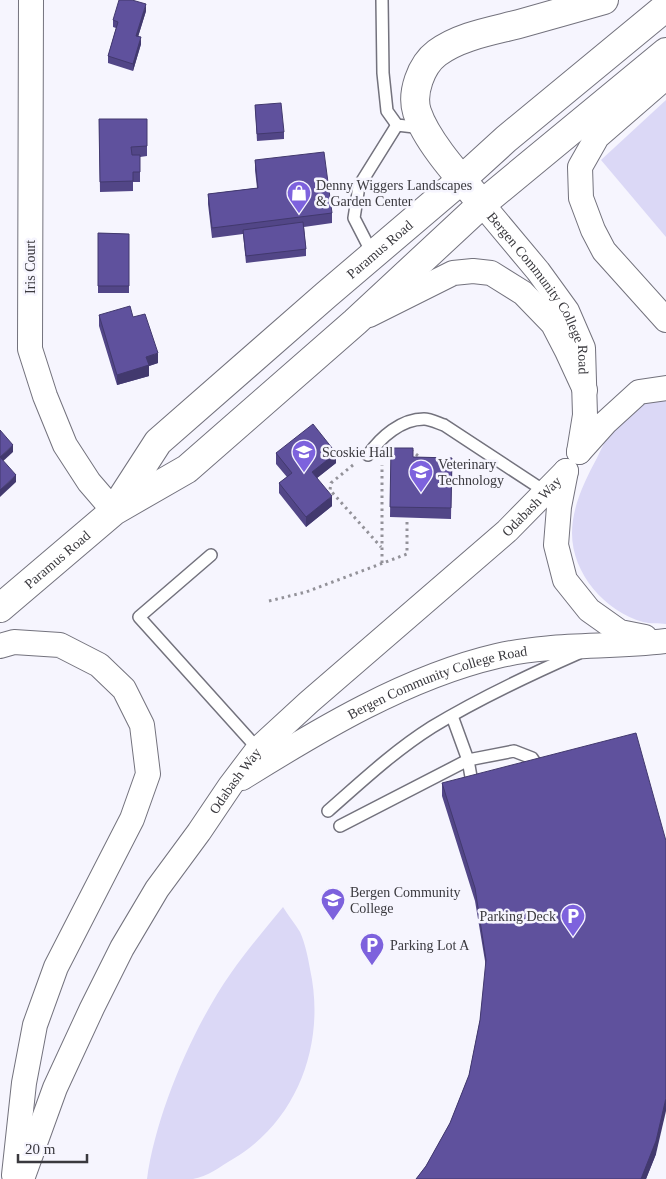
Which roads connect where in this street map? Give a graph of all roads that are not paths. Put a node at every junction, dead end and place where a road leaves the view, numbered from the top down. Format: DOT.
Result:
graph roads {
  1 [pos="32,0"];
  2 [pos="382,0"];
  3 [pos="604,0"];
  4 [pos="666,7"];
  5 [pos="666,52"];
  6 [pos="666,77"];
  7 [pos="397,126"];
  8 [pos="425,128"];
  9 [pos="461,180"];
  10 [pos="482,204"];
  11 [pos="373,255"];
  12 [pos="666,320"];
  13 [pos="355,322"];
  14 [pos="666,388"];
  15 [pos="585,390"];
  16 [pos="580,452"];
  17 [pos="368,455"];
  18 [pos="566,471"];
  19 [pos="546,492"];
  20 [pos="114,511"];
  21 [pos="211,555"];
  22 [pos="0,608"];
  23 [pos="665,641"];
  24 [pos="0,646"];
  25 [pos="595,646"];
  26 [pos="452,716"];
  27 [pos="258,749"];
  28 [pos="468,760"];
  29 [pos="540,770"];
  30 [pos="230,786"];
  31 [pos="473,788"];
  32 [pos="328,811"];
  33 [pos="340,826"];
  34 [pos="14,1179"];
  35 [pos="22,1179"];
  1 -- 20 [label="street, Iris Court"];
  2 -- 7 [label="lane"];
  3 -- 8 [label="main road"];
  4 -- 9 [label="main road, Paramus Road"];
  5 -- 10 [label="main road, Paramus Road"];
  6 -- 12 [label="street"];
  7 -- 8 [label="lane"];
  7 -- 11 [label="lane"];
  8 -- 9 [label="main road"];
  9 -- 10 [label="main road"];
  9 -- 11 [label="main road, Paramus Road"];
  10 -- 13 [label="main road, Paramus Road"];
  10 -- 15 [label="street, Bergen Community College Road"];
  11 -- 20 [label="main road, Paramus Road"];
  13 -- 15 [label="street"];
  13 -- 20 [label="main road, Paramus Road"];
  14 -- 16 [label="street"];
  15 -- 16 [label="street, Bergen Community College Road"];
  16 -- 18 [label="lane, Bergen Community College Road"];
  17 -- 19 [label="lane"];
  18 -- 19 [label="street, Odabash Way"];
  18 -- 23 [label="street"];
  19 -- 27 [label="street, Odabash Way"];
  20 -- 22 [label="main road, Paramus Road"];
  21 -- 27 [label="lane"];
  23 -- 25 [label="street, Bergen Community College Road"];
  24 -- 34 [label="street"];
  25 -- 26 [label="lane"];
  25 -- 30 [label="street, Bergen Community College Road"];
  26 -- 28 [label="lane"];
  26 -- 32 [label="lane"];
  27 -- 30 [label="street, Odabash Way"];
  28 -- 29 [label="lane"];
  28 -- 31 [label="lane"];
  28 -- 33 [label="lane"];
  30 -- 35 [label="street, Odabash Way"];
}
